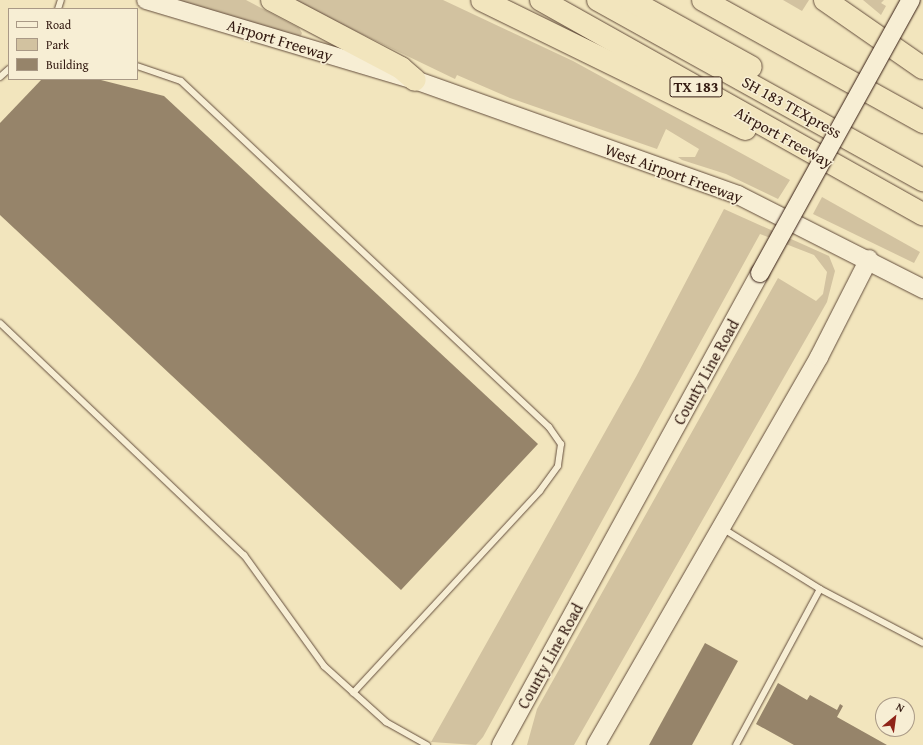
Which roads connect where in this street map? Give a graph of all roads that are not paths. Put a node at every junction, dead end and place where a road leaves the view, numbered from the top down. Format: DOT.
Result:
graph roads {
  1 [pos="146,0"];
  2 [pos="272,0"];
  3 [pos="482,0"];
  4 [pos="541,0"];
  5 [pos="598,0"];
  6 [pos="630,0"];
  7 [pos="703,0"];
  8 [pos="731,0"];
  9 [pos="825,0"];
  10 [pos="912,0"];
  11 [pos="138,66"];
  12 [pos="923,68"];
  13 [pos="8,70"];
  14 [pos="0,77"];
  15 [pos="845,78"];
  16 [pos="415,80"];
  17 [pos="923,122"];
  18 [pos="923,162"];
  19 [pos="851,174"];
  20 [pos="923,180"];
  21 [pos="923,214"];
  22 [pos="869,259"];
  23 [pos="923,289"];
  24 [pos="0,323"];
  25 [pos="721,528"];
  26 [pos="820,589"];
  27 [pos="923,643"];
  28 [pos="353,693"];
  29 [pos="507,740"];
  30 [pos="427,745"];
  31 [pos="596,745"];
  32 [pos="736,745"];
  1 -- 16 [label="main road, Airport Freeway"];
  2 -- 16 [label="highway"];
  3 -- 19 [label="highway"];
  4 -- 19 [label="highway, Airport Freeway / TX 183"];
  5 -- 20 [label="highway, SH 183 TEXpress"];
  6 -- 18 [label="highway, SH 183 TEXpress"];
  7 -- 15 [label="highway"];
  8 -- 15 [label="highway"];
  9 -- 12 [label="highway"];
  10 -- 29 [label="main road, County Line Road, bridge"];
  11 -- 28 [label="lane"];
  13 -- 14 [label="lane"];
  15 -- 17 [label="highway"];
  16 -- 22 [label="main road, West Airport Freeway"];
  19 -- 21 [label="highway, Airport Freeway / TX 183"];
  22 -- 23 [label="main road, West Airport Freeway"];
  22 -- 25 [label="main road"];
  24 -- 28 [label="lane"];
  25 -- 26 [label="lane"];
  25 -- 31 [label="main road"];
  26 -- 27 [label="lane"];
  26 -- 32 [label="lane"];
  28 -- 30 [label="lane"];
}
